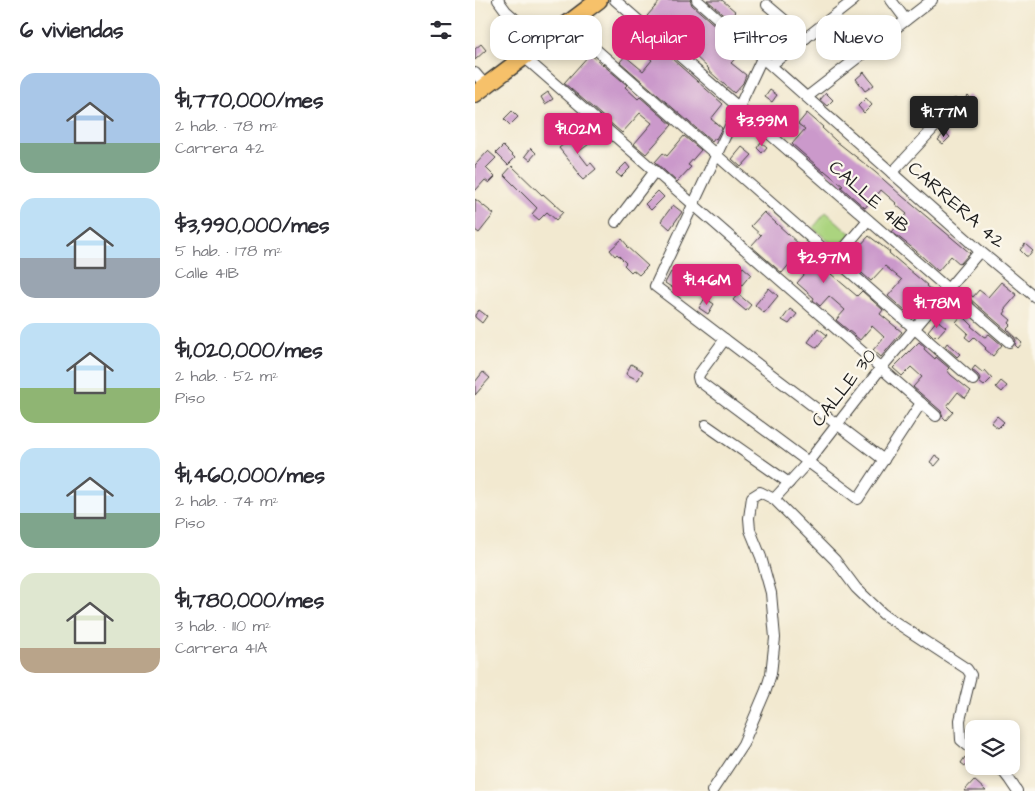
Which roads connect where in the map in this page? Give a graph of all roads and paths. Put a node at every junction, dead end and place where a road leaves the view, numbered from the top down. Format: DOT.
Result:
graph roads {
  1 [pos="498,0"];
  2 [pos="599,0"];
  3 [pos="615,0"];
  4 [pos="697,0"];
  5 [pos="854,0"];
  6 [pos="891,0"];
  7 [pos="932,0"];
  8 [pos="767,5"];
  9 [pos="511,15"];
  10 [pos="579,15"];
  11 [pos="779,15"];
  12 [pos="715,16"];
  13 [pos="906,20"];
  14 [pos="806,38"];
  15 [pos="602,55"];
  16 [pos="520,60"];
  17 [pos="527,60"];
  18 [pos="761,60"];
  19 [pos="765,60"];
  20 [pos="777,60"];
  21 [pos="771,65"];
  22 [pos="475,73"];
  23 [pos="481,90"];
  24 [pos="807,97"];
  25 [pos="956,104"];
  26 [pos="739,108"];
  27 [pos="717,156"];
  28 [pos="655,171"];
  29 [pos="892,172"];
  30 [pos="693,204"];
  31 [pos="868,220"];
  32 [pos="616,222"];
  33 [pos="980,250"];
  34 [pos="835,259"];
  35 [pos="947,289"];
  36 [pos="1035,297"];
  37 [pos="914,329"];
  38 [pos="725,339"];
  39 [pos="1009,342"];
  40 [pos="881,368"];
  41 [pos="973,380"];
  42 [pos="921,403"];
  43 [pos="936,416"];
  44 [pos="706,424"];
  45 [pos="837,425"];
  46 [pos="884,460"];
  47 [pos="808,462"];
  48 [pos="789,482"];
  49 [pos="774,499"];
  50 [pos="965,743"];
  51 [pos="1006,775"];
  52 [pos="712,791"];
  53 [pos="1017,791"];
  1 -- 9 [label="street"];
  2 -- 10 [label="highway"];
  3 -- 26 [label="street, CALLE 41B"];
  4 -- 12 [label="street, CARRERA 42"];
  5 -- 14 [label="street"];
  6 -- 13 [label="street"];
  7 -- 13 [label="street"];
  8 -- 11 [label="street"];
  13 -- 24 [label="street"];
  15 -- 27 [label="street"];
  16 -- 23 [label="highway"];
  17 -- 28 [label="street"];
  18 -- 26 [label="street"];
  19 -- 21 [label="street, CARRERA 42"];
  20 -- 21 [label="street"];
  21 -- 24 [label="street, CARRERA 42"];
  22 -- 23 [label="street"];
  24 -- 29 [label="street, CARRERA 42"];
  25 -- 29 [label="street"];
  26 -- 27 [label="street"];
  26 -- 31 [label="street, CALLE 41B"];
  27 -- 30 [label="street"];
  27 -- 34 [label="street"];
  28 -- 30 [label="street"];
  28 -- 32 [label="street"];
  29 -- 33 [label="street, CARRERA 42"];
  30 -- 38 [label="street"];
  30 -- 40 [label="street"];
  31 -- 34 [label="street"];
  31 -- 35 [label="street, CALLE 41B"];
  33 -- 35 [label="street, CALLE 30"];
  33 -- 36 [label="street, CARRERA 42"];
  34 -- 37 [label="street"];
  35 -- 37 [label="street, CALLE 30"];
  35 -- 39 [label="street, CALLE 41B"];
  37 -- 40 [label="street, CALLE 30"];
  37 -- 41 [label="street"];
  38 -- 45 [label="street"];
  38 -- 47 [label="street"];
  40 -- 42 [label="street"];
  40 -- 45 [label="street, CALLE 30"];
  42 -- 43 [label="street"];
  42 -- 46 [label="street"];
  44 -- 48 [label="street"];
  45 -- 46 [label="street"];
  45 -- 47 [label="street, CALLE 30"];
  46 -- 47 [label="street"];
  47 -- 48 [label="street, CALLE 30"];
  48 -- 49 [label="street, CALLE 30"];
  49 -- 50 [label="street"];
  49 -- 52 [label="street"];
  51 -- 53 [label="street"];
}
